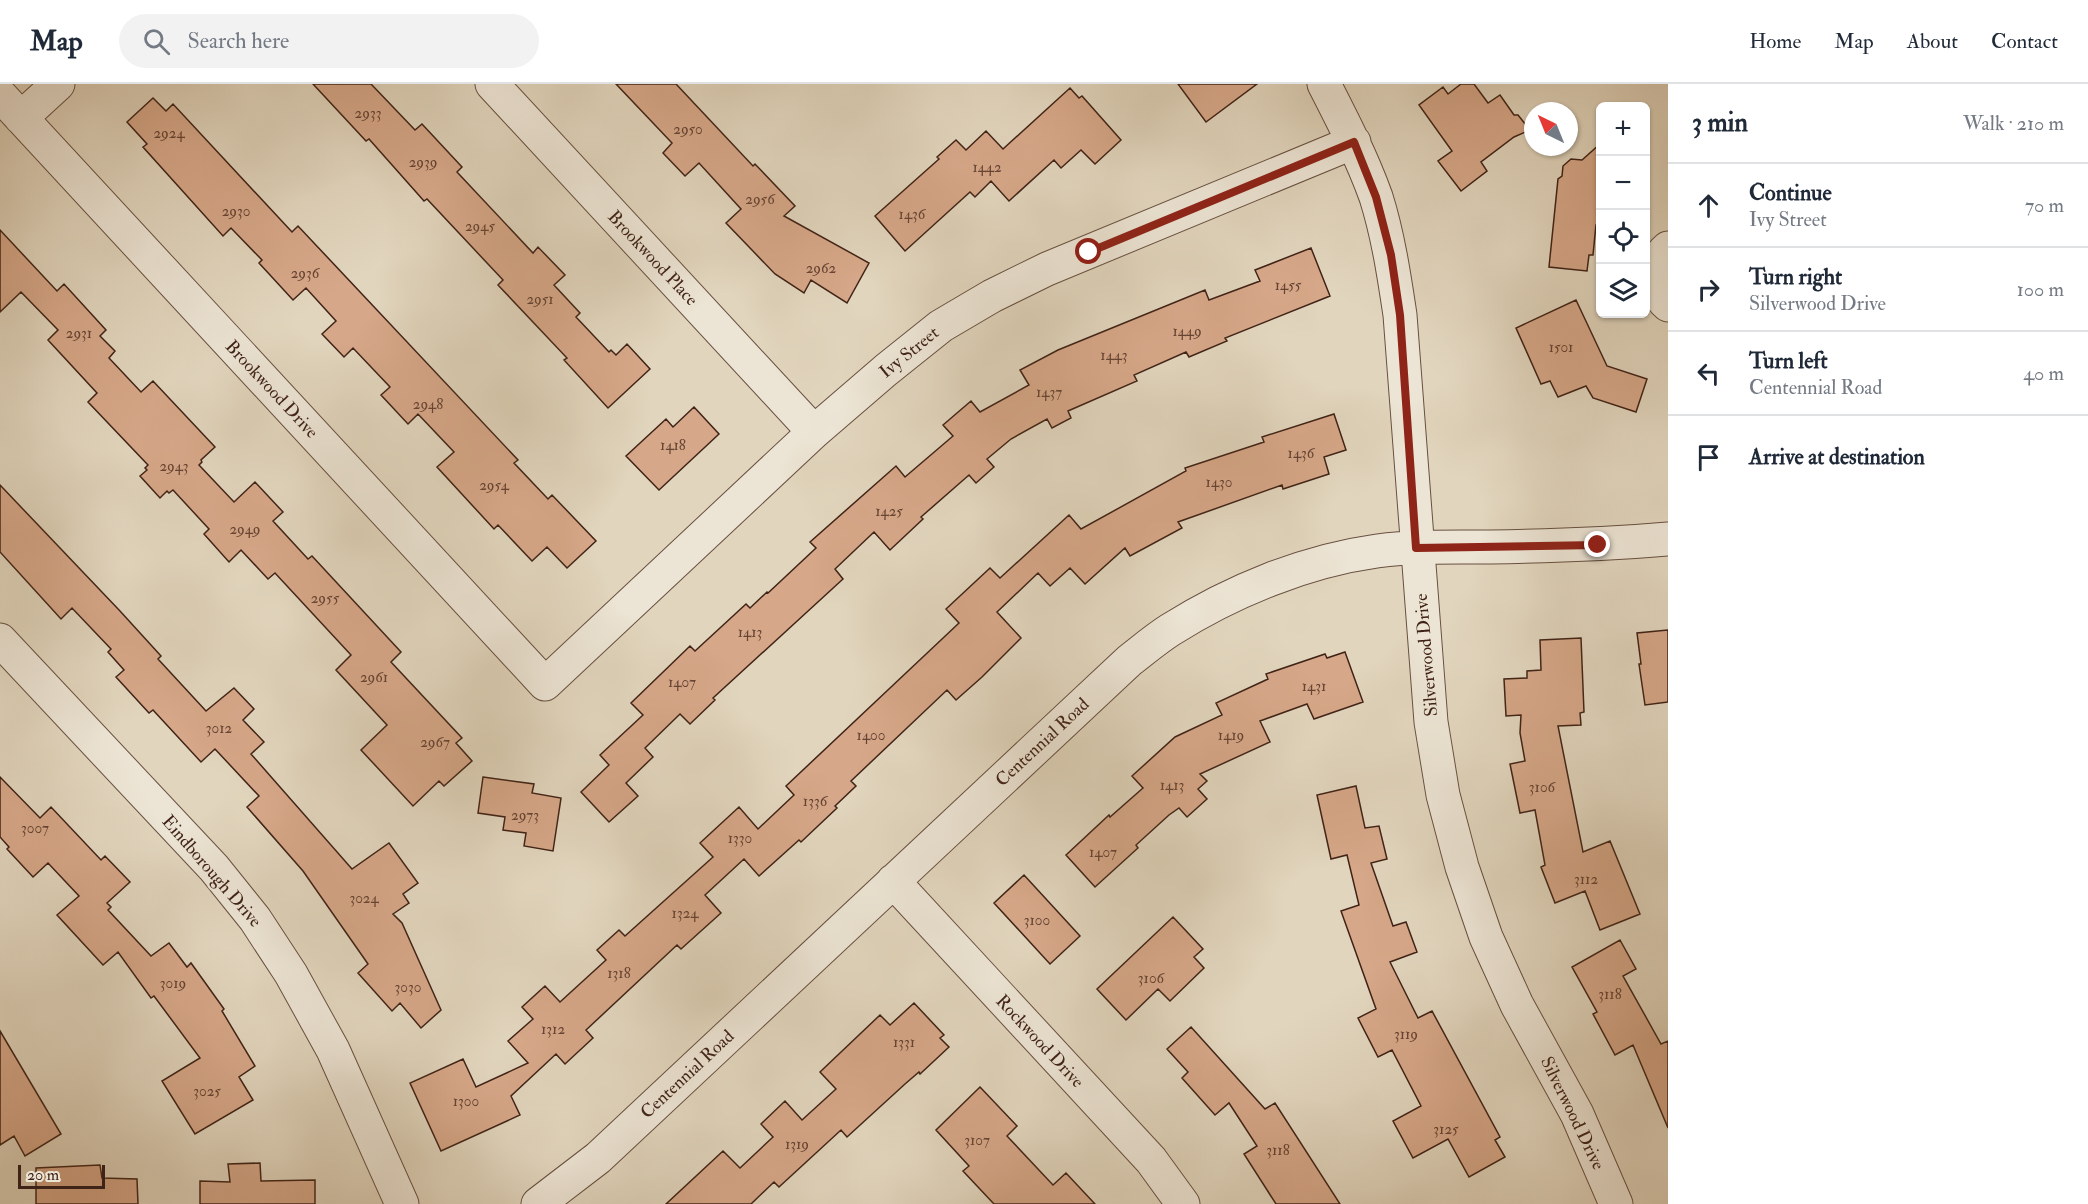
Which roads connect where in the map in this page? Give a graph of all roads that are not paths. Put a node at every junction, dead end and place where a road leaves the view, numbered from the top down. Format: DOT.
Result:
graph roads {
  1 [pos="58,84"];
  2 [pos="492,84"];
  3 [pos="1324,84"];
  4 [pos="11,106"];
  5 [pos="1354,142"];
  6 [pos="1668,248"];
  7 [pos="1668,305"];
  8 [pos="814,432"];
  9 [pos="1668,539"];
  10 [pos="1416,548"];
  11 [pos="0,640"];
  12 [pos="545,684"];
  13 [pos="893,881"];
  14 [pos="402,1204"];
  15 [pos="538,1204"];
  16 [pos="1183,1204"];
  17 [pos="1616,1204"];
  1 -- 4 [label="street"];
  2 -- 8 [label="street, Brookwood Place"];
  3 -- 5 [label="street, Silverwood Drive"];
  4 -- 12 [label="street, Brookwood Drive"];
  5 -- 8 [label="street, Ivy Street"];
  5 -- 10 [label="street, Silverwood Drive"];
  6 -- 7 [label="street"];
  8 -- 12 [label="street, Ivy Street"];
  9 -- 10 [label="street, Centennial Road"];
  10 -- 13 [label="street, Centennial Road"];
  10 -- 17 [label="street, Silverwood Drive"];
  11 -- 14 [label="street, Eindborough Drive"];
  13 -- 15 [label="street, Centennial Road"];
  13 -- 16 [label="street, Rockwood Drive"];
}
